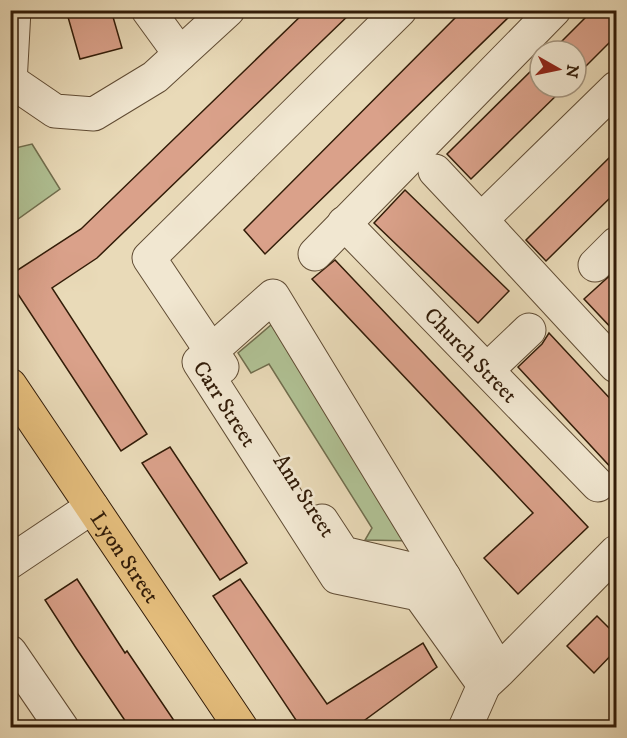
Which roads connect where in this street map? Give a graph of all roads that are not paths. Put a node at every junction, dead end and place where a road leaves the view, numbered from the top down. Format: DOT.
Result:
graph roads {
  1 [pos="14,10"];
  2 [pos="148,10"];
  3 [pos="228,10"];
  4 [pos="400,10"];
  5 [pos="554,10"];
  6 [pos="180,54"];
  7 [pos="11,82"];
  8 [pos="616,88"];
  9 [pos="435,171"];
  10 [pos="482,220"];
  11 [pos="344,223"];
  12 [pos="315,254"];
  13 [pos="529,330"];
  14 [pos="211,350"];
  15 [pos="616,363"];
  16 [pos="487,370"];
  17 [pos="10,385"];
  18 [pos="598,485"];
  19 [pos="92,507"];
  20 [pos="616,552"];
  21 [pos="10,562"];
  22 [pos="444,577"];
  23 [pos="10,652"];
  24 [pos="492,678"];
  25 [pos="62,728"];
  26 [pos="241,728"];
  27 [pos="465,728"];
  1 -- 7 [label="street"];
  2 -- 6 [label="street"];
  3 -- 6 [label="street"];
  4 -- 14 [label="street, Carr Street"];
  5 -- 11 [label="street"];
  6 -- 7 [label="street"];
  8 -- 10 [label="street"];
  9 -- 10 [label="street"];
  10 -- 15 [label="street"];
  11 -- 12 [label="street"];
  11 -- 16 [label="street, Church Street"];
  13 -- 16 [label="street"];
  14 -- 22 [label="street, Ann Street"];
  14 -- 22 [label="street"];
  14 -- 24 [label="street, Carr Street"];
  16 -- 18 [label="street, Church Street"];
  17 -- 19 [label="main road, Lyon Street"];
  19 -- 21 [label="street"];
  19 -- 26 [label="main road, Lyon Street"];
  20 -- 24 [label="street"];
  22 -- 24 [label="street"];
  23 -- 25 [label="street"];
  24 -- 27 [label="street"];
}
